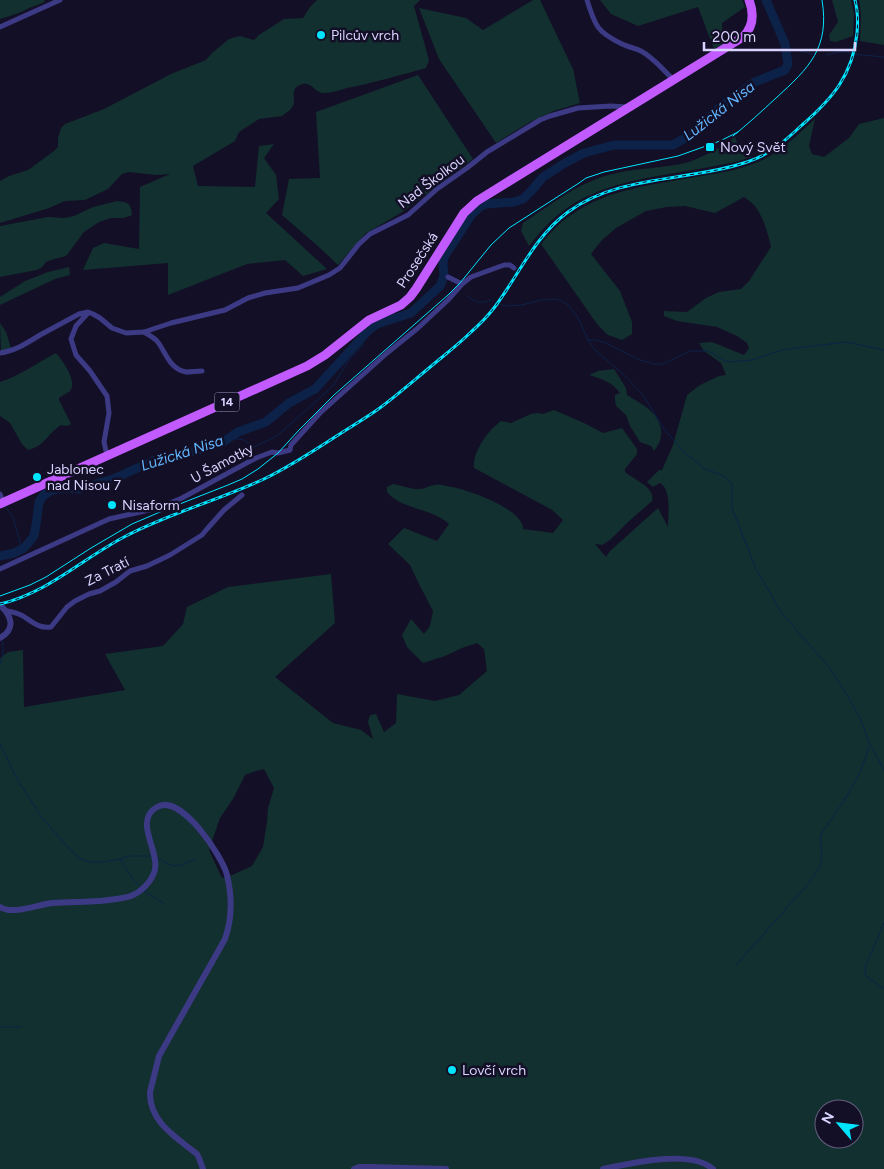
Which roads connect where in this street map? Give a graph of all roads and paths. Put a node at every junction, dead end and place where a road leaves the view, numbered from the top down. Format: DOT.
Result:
graph roads {
  1 [pos="60,0"];
  2 [pos="587,0"];
  3 [pos="749,0"];
  4 [pos="0,27"];
  5 [pos="674,80"];
  6 [pos="630,108"];
  7 [pos="514,268"];
  8 [pos="448,277"];
  9 [pos="462,284"];
  10 [pos="88,312"];
  11 [pos="144,332"];
  12 [pos="0,354"];
  13 [pos="202,371"];
  14 [pos="107,455"];
  15 [pos="242,495"];
  16 [pos="1,500"];
  17 [pos="0,569"];
  18 [pos="0,605"];
  19 [pos="7,611"];
  20 [pos="0,638"];
  21 [pos="0,907"];
  22 [pos="203,1169"];
  23 [pos="354,1169"];
  24 [pos="446,1169"];
  25 [pos="603,1169"];
  26 [pos="714,1169"];
  1 -- 4 [label="street"];
  2 -- 5 [label="street"];
  3 -- 5 [label="main road, Prosečská / 14"];
  5 -- 6 [label="main road, Prosečská / 14"];
  6 -- 11 [label="street, Nad Školkou"];
  6 -- 14 [label="main road, Prosečská / 14"];
  7 -- 9 [label="street"];
  8 -- 9 [label="street"];
  9 -- 17 [label="street, U Šamotky"];
  10 -- 11 [label="street, Nad Školkou"];
  10 -- 12 [label="street"];
  10 -- 14 [label="street"];
  11 -- 13 [label="street"];
  14 -- 16 [label="main road, Prosečská / 14"];
  15 -- 19 [label="street, Za Tratí"];
  18 -- 19 [label="street"];
  19 -- 20 [label="street"];
  21 -- 22 [label="street"];
  23 -- 24 [label="street"];
  25 -- 26 [label="street"];
}
